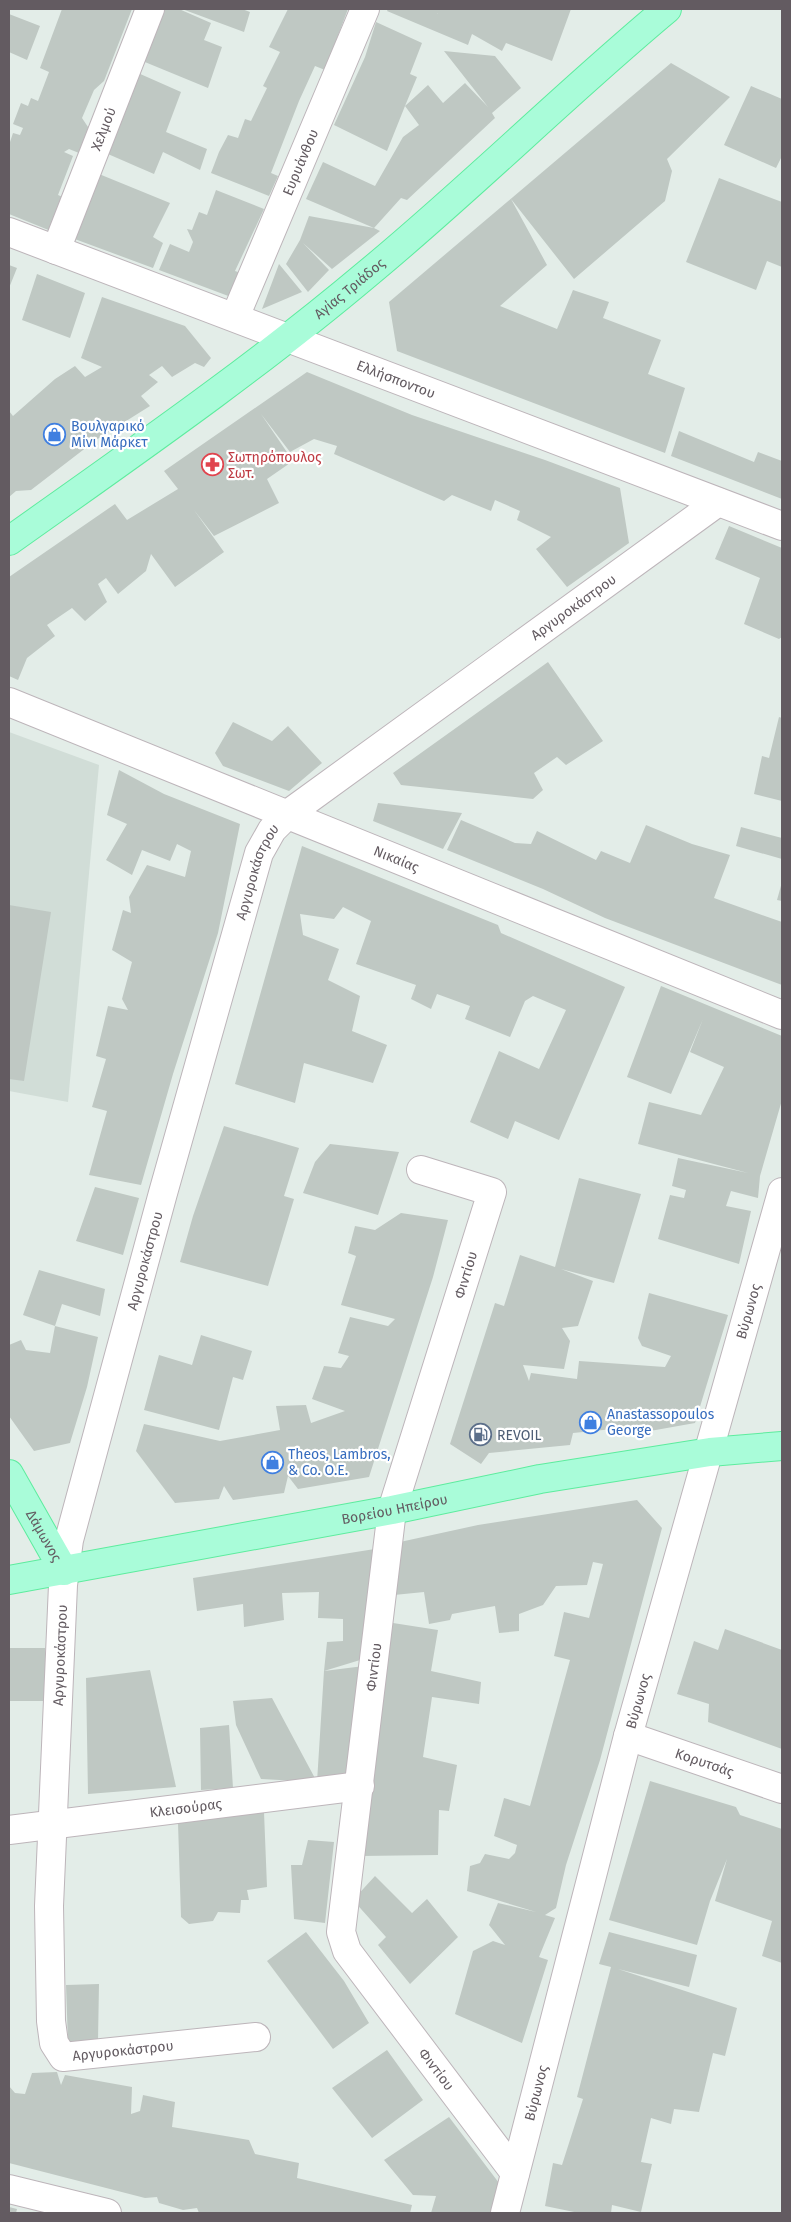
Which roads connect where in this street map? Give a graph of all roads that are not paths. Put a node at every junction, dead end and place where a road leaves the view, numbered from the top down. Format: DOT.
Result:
graph roads {
  1 [pos="150,9"];
  2 [pos="365,9"];
  3 [pos="660,10"];
  4 [pos="9,232"];
  5 [pos="56,250"];
  6 [pos="235,317"];
  7 [pos="290,338"];
  8 [pos="718,502"];
  9 [pos="782,526"];
  10 [pos="9,541"];
  11 [pos="9,702"];
  12 [pos="288,814"];
  13 [pos="782,1016"];
  14 [pos="421,1170"];
  15 [pos="782,1192"];
  16 [pos="782,1446"];
  17 [pos="710,1452"];
  18 [pos="9,1474"];
  19 [pos="392,1510"];
  20 [pos="64,1571"];
  21 [pos="9,1580"];
  22 [pos="628,1736"];
  23 [pos="360,1786"];
  24 [pos="782,1789"];
  25 [pos="53,1824"];
  26 [pos="9,1830"];
  27 [pos="256,2037"];
  28 [pos="515,2173"];
  29 [pos="9,2189"];
  30 [pos="107,2213"];
  31 [pos="505,2213"];
  1 -- 5 [label="street, Χελμού"];
  2 -- 6 [label="street, Ευρυάνθου"];
  3 -- 7 [label="main road, Αγίας Τριάδος"];
  4 -- 5 [label="street, Ελλήσποντου"];
  5 -- 6 [label="street, Ελλήσποντου"];
  6 -- 7 [label="street, Ελλήσποντου"];
  7 -- 8 [label="street, Ελλήσποντου"];
  7 -- 10 [label="main road, Αγίας Τριάδος"];
  8 -- 9 [label="street, Ελλήσποντου"];
  8 -- 12 [label="street, Αργυροκάστρου"];
  11 -- 12 [label="street, Νικαίας"];
  12 -- 13 [label="street, Νικαίας"];
  12 -- 20 [label="street, Αργυροκάστρου"];
  14 -- 19 [label="street, Φιντίου"];
  15 -- 17 [label="street, Βύρωνος"];
  16 -- 17 [label="main road, Βορείου Ηπείρου"];
  17 -- 19 [label="main road, Βορείου Ηπείρου"];
  17 -- 22 [label="street, Βύρωνος"];
  18 -- 20 [label="main road, Δάμωνος"];
  19 -- 20 [label="main road, Βορείου Ηπείρου"];
  19 -- 23 [label="street, Φιντίου"];
  20 -- 21 [label="main road, Βορείου Ηπείρου"];
  20 -- 25 [label="street, Αργυροκάστρου"];
  22 -- 24 [label="street, Κορυτσάς"];
  22 -- 28 [label="street, Βύρωνος"];
  23 -- 25 [label="street, Κλεισούρας"];
  23 -- 28 [label="street, Φιντίου"];
  25 -- 26 [label="street, Κλεισούρας"];
  25 -- 27 [label="street, Αργυροκάστρου"];
  28 -- 31 [label="street, Βύρωνος"];
  29 -- 30 [label="street"];
}
